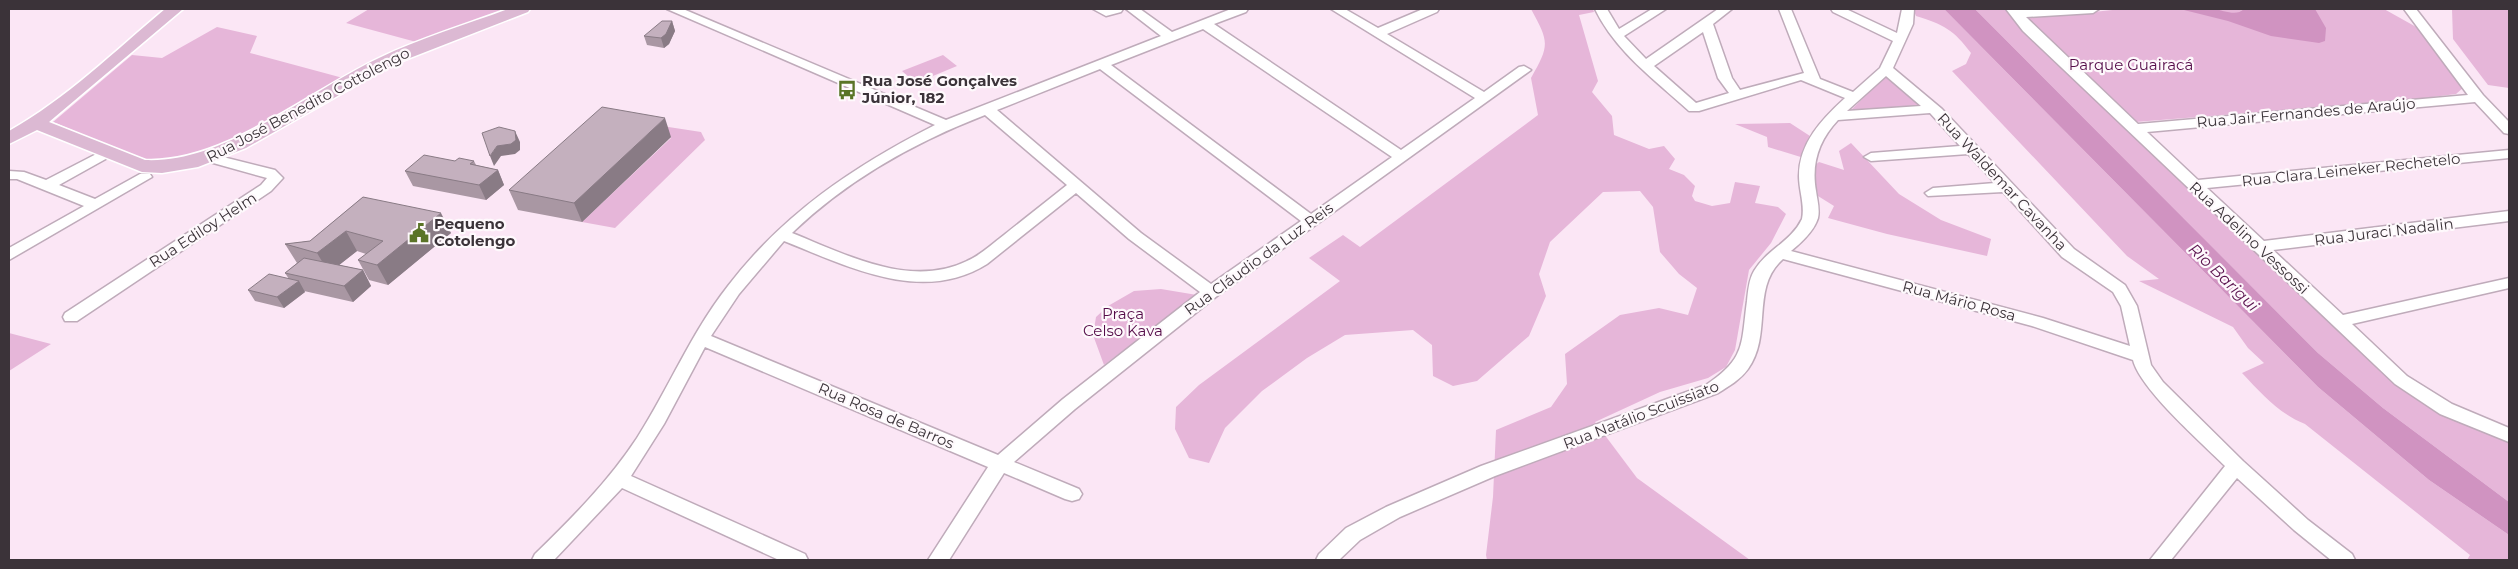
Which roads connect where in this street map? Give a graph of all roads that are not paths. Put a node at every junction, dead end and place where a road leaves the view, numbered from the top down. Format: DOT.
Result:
graph roads {
  1 [pos="175,9"];
  2 [pos="522,9"];
  3 [pos="672,9"];
  4 [pos="1099,9"];
  5 [pos="1118,9"];
  6 [pos="1132,9"];
  7 [pos="1146,9"];
  8 [pos="1242,9"];
  9 [pos="1337,9"];
  10 [pos="1433,9"];
  11 [pos="1600,9"];
  12 [pos="1660,9"];
  13 [pos="1726,9"];
  14 [pos="1784,9"];
  15 [pos="1837,9"];
  16 [pos="1908,9"];
  17 [pos="2093,9"];
  18 [pos="2410,9"];
  19 [pos="2013,11"];
  20 [pos="1706,23"];
  21 [pos="1204,24"];
  22 [pos="1377,33"];
  23 [pos="1176,35"];
  24 [pos="1616,36"];
  25 [pos="1900,39"];
  26 [pos="1102,65"];
  27 [pos="1647,65"];
  28 [pos="1886,69"];
  29 [pos="1524,70"];
  30 [pos="1814,80"];
  31 [pos="1737,95"];
  32 [pos="1484,98"];
  33 [pos="1856,98"];
  34 [pos="2478,98"];
  35 [pos="986,108"];
  36 [pos="1934,109"];
  37 [pos="1836,116"];
  38 [pos="36,123"];
  39 [pos="946,125"];
  40 [pos="2134,129"];
  41 [pos="2509,130"];
  42 [pos="9,138"];
  43 [pos="1971,149"];
  44 [pos="106,153"];
  45 [pos="2509,154"];
  46 [pos="1401,157"];
  47 [pos="1871,157"];
  48 [pos="211,158"];
  49 [pos="9,175"];
  50 [pos="145,177"];
  51 [pos="1076,185"];
  52 [pos="2194,185"];
  53 [pos="46,186"];
  54 [pos="2006,187"];
  55 [pos="1933,193"];
  56 [pos="96,205"];
  57 [pos="2509,216"];
  58 [pos="1310,222"];
  59 [pos="782,235"];
  60 [pos="2259,247"];
  61 [pos="1777,252"];
  62 [pos="9,254"];
  63 [pos="2509,283"];
  64 [pos="1211,292"];
  65 [pos="71,317"];
  66 [pos="2338,322"];
  67 [pos="701,338"];
  68 [pos="2140,356"];
  69 [pos="2509,435"];
  70 [pos="1000,464"];
  71 [pos="2236,466"];
  72 [pos="619,479"];
  73 [pos="1072,494"];
  74 [pos="542,560"];
  75 [pos="798,560"];
  76 [pos="938,560"];
  77 [pos="1326,560"];
  78 [pos="2160,560"];
  79 [pos="2345,560"];
  1 -- 38 [label="main road"];
  2 -- 48 [label="main road, Rua José Benedito Cottolengo"];
  3 -- 39 [label="street"];
  4 -- 5 [label="street"];
  6 -- 23 [label="street"];
  7 -- 23 [label="street"];
  8 -- 21 [label="street"];
  9 -- 22 [label="street"];
  10 -- 22 [label="street"];
  11 -- 24 [label="street"];
  12 -- 24 [label="street"];
  13 -- 20 [label="street"];
  14 -- 30 [label="street"];
  15 -- 25 [label="street"];
  16 -- 25 [label="street, Rua Natálio Scuissiato"];
  17 -- 19 [label="street"];
  18 -- 34 [label="street"];
  19 -- 40 [label="street, Rua Adelino Vessossi"];
  20 -- 27 [label="street"];
  20 -- 31 [label="street"];
  21 -- 23 [label="street"];
  21 -- 46 [label="street"];
  22 -- 32 [label="street"];
  23 -- 26 [label="street"];
  24 -- 27 [label="street"];
  25 -- 28 [label="street, Rua Natálio Scuissiato"];
  26 -- 35 [label="street"];
  26 -- 58 [label="street"];
  27 -- 31 [label="street"];
  28 -- 33 [label="street, Rua Natálio Scuissiato"];
  28 -- 36 [label="street, Rua Waldemar Cavanha"];
  29 -- 32 [label="street, Rua Cláudio da Luz Reis"];
  30 -- 31 [label="street"];
  30 -- 33 [label="street"];
  32 -- 46 [label="street, Rua Cláudio da Luz Reis"];
  33 -- 37 [label="street, Rua Natálio Scuissiato"];
  34 -- 40 [label="street, Rua Jair Fernandes de Araújo"];
  34 -- 41 [label="street"];
  35 -- 39 [label="street"];
  35 -- 51 [label="street"];
  36 -- 37 [label="street"];
  36 -- 43 [label="street, Rua Waldemar Cavanha"];
  37 -- 61 [label="street, Rua Natálio Scuissiato"];
  38 -- 42 [label="main road"];
  38 -- 44 [label="main road, Rua José Benedito Cottolengo"];
  39 -- 59 [label="street"];
  40 -- 52 [label="street, Rua Adelino Vessossi"];
  43 -- 47 [label="street"];
  43 -- 54 [label="street, Rua Waldemar Cavanha"];
  44 -- 48 [label="main road, Rua José Benedito Cottolengo"];
  44 -- 53 [label="street"];
  45 -- 52 [label="street, Rua Clara Leineker Rechetelo"];
  46 -- 58 [label="street, Rua Cláudio da Luz Reis"];
  48 -- 65 [label="street, Rua Ediloy Helm"];
  49 -- 53 [label="street"];
  50 -- 56 [label="street"];
  51 -- 59 [label="street"];
  51 -- 64 [label="street"];
  52 -- 60 [label="street, Rua Adelino Vessossi"];
  53 -- 56 [label="street"];
  54 -- 55 [label="street"];
  54 -- 68 [label="street, Rua Waldemar Cavanha"];
  56 -- 62 [label="street"];
  57 -- 60 [label="street, Rua Juraci Nadalin"];
  58 -- 64 [label="street, Rua Cláudio da Luz Reis"];
  59 -- 67 [label="street"];
  60 -- 66 [label="street, Rua Adelino Vessossi"];
  61 -- 68 [label="street, Rua Mário Rosa"];
  61 -- 77 [label="street, Rua Natálio Scuissiato"];
  63 -- 66 [label="street"];
  64 -- 70 [label="street, Rua Cláudio da Luz Reis"];
  66 -- 69 [label="street, Rua Adelino Vessossi"];
  67 -- 70 [label="street, Rua Rosa de Barros"];
  67 -- 72 [label="street"];
  68 -- 71 [label="street, Rua Waldemar Cavanha"];
  70 -- 73 [label="street, Rua Rosa de Barros"];
  70 -- 76 [label="street, Rua Cláudio da Luz Reis"];
  71 -- 78 [label="street"];
  71 -- 79 [label="street, Rua Waldemar Cavanha"];
  72 -- 74 [label="street"];
  72 -- 75 [label="street"];
}
